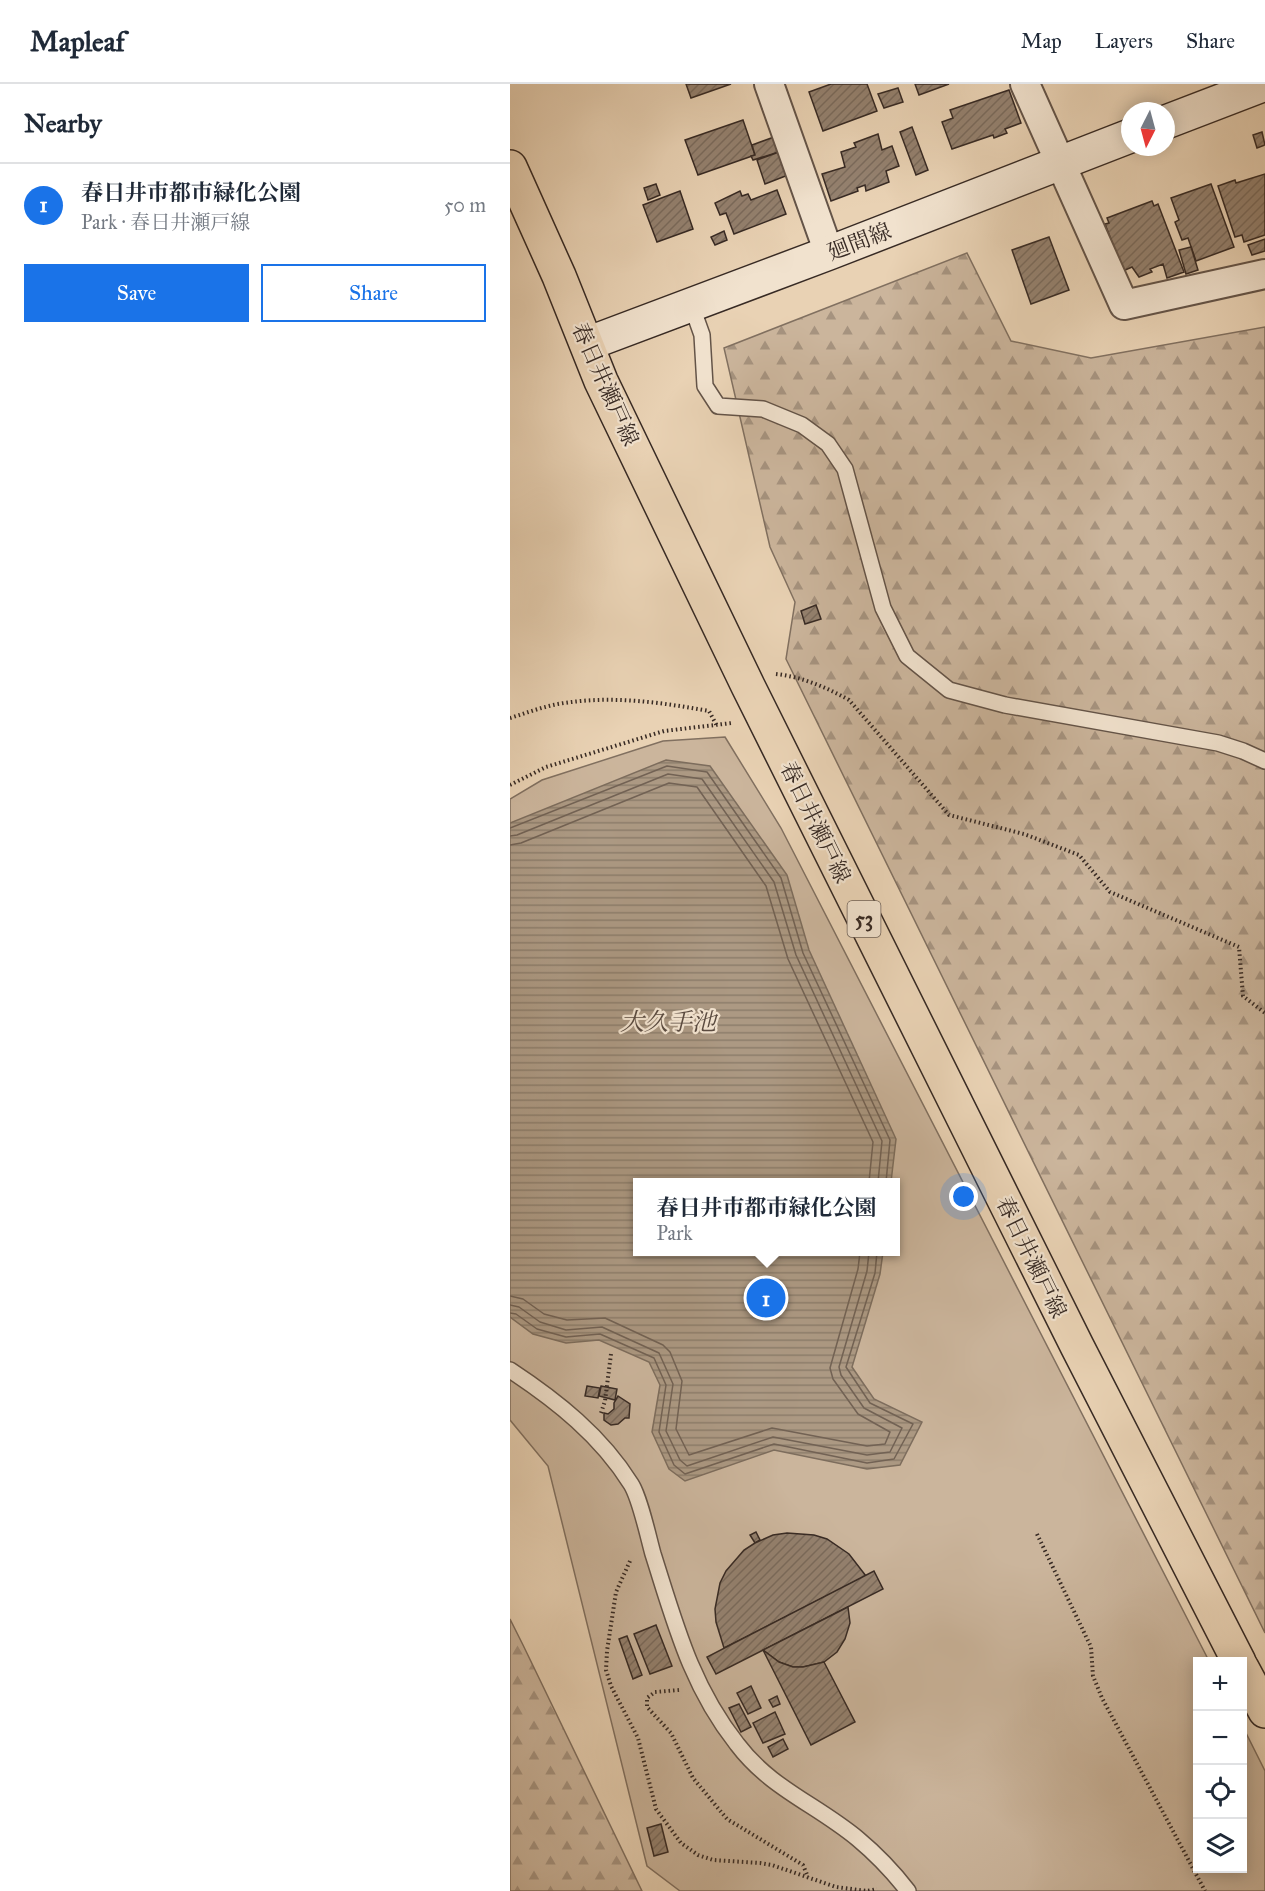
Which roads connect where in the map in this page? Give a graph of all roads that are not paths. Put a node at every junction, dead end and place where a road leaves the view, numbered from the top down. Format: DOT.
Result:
graph roads {
  1 [pos="769,84"];
  2 [pos="1025,84"];
  3 [pos="1265,84"];
  4 [pos="1175,119"];
  5 [pos="1121,139"];
  6 [pos="1060,162"];
  7 [pos="510,166"];
  8 [pos="829,253"];
  9 [pos="1265,274"];
  10 [pos="691,304"];
  11 [pos="587,344"];
  12 [pos="1265,761"];
  13 [pos="510,1370"];
  14 [pos="1236,1657"];
  15 [pos="1247,1678"];
  16 [pos="1265,1712"];
  17 [pos="908,1891"];
  1 -- 8 [label="street"];
  2 -- 6 [label="street"];
  3 -- 4 [label="street"];
  5 -- 6 [label="street, 廻間線"];
  6 -- 8 [label="street, 廻間線"];
  6 -- 9 [label="street"];
  7 -- 11 [label="main road, 春日井瀬戸線 / 53"];
  8 -- 10 [label="street, 廻間線"];
  10 -- 11 [label="street, 廻間線"];
  10 -- 12 [label="lane"];
  11 -- 14 [label="main road, 春日井瀬戸線 / 53"];
  13 -- 17 [label="lane"];
  15 -- 16 [label="main road"];
}
